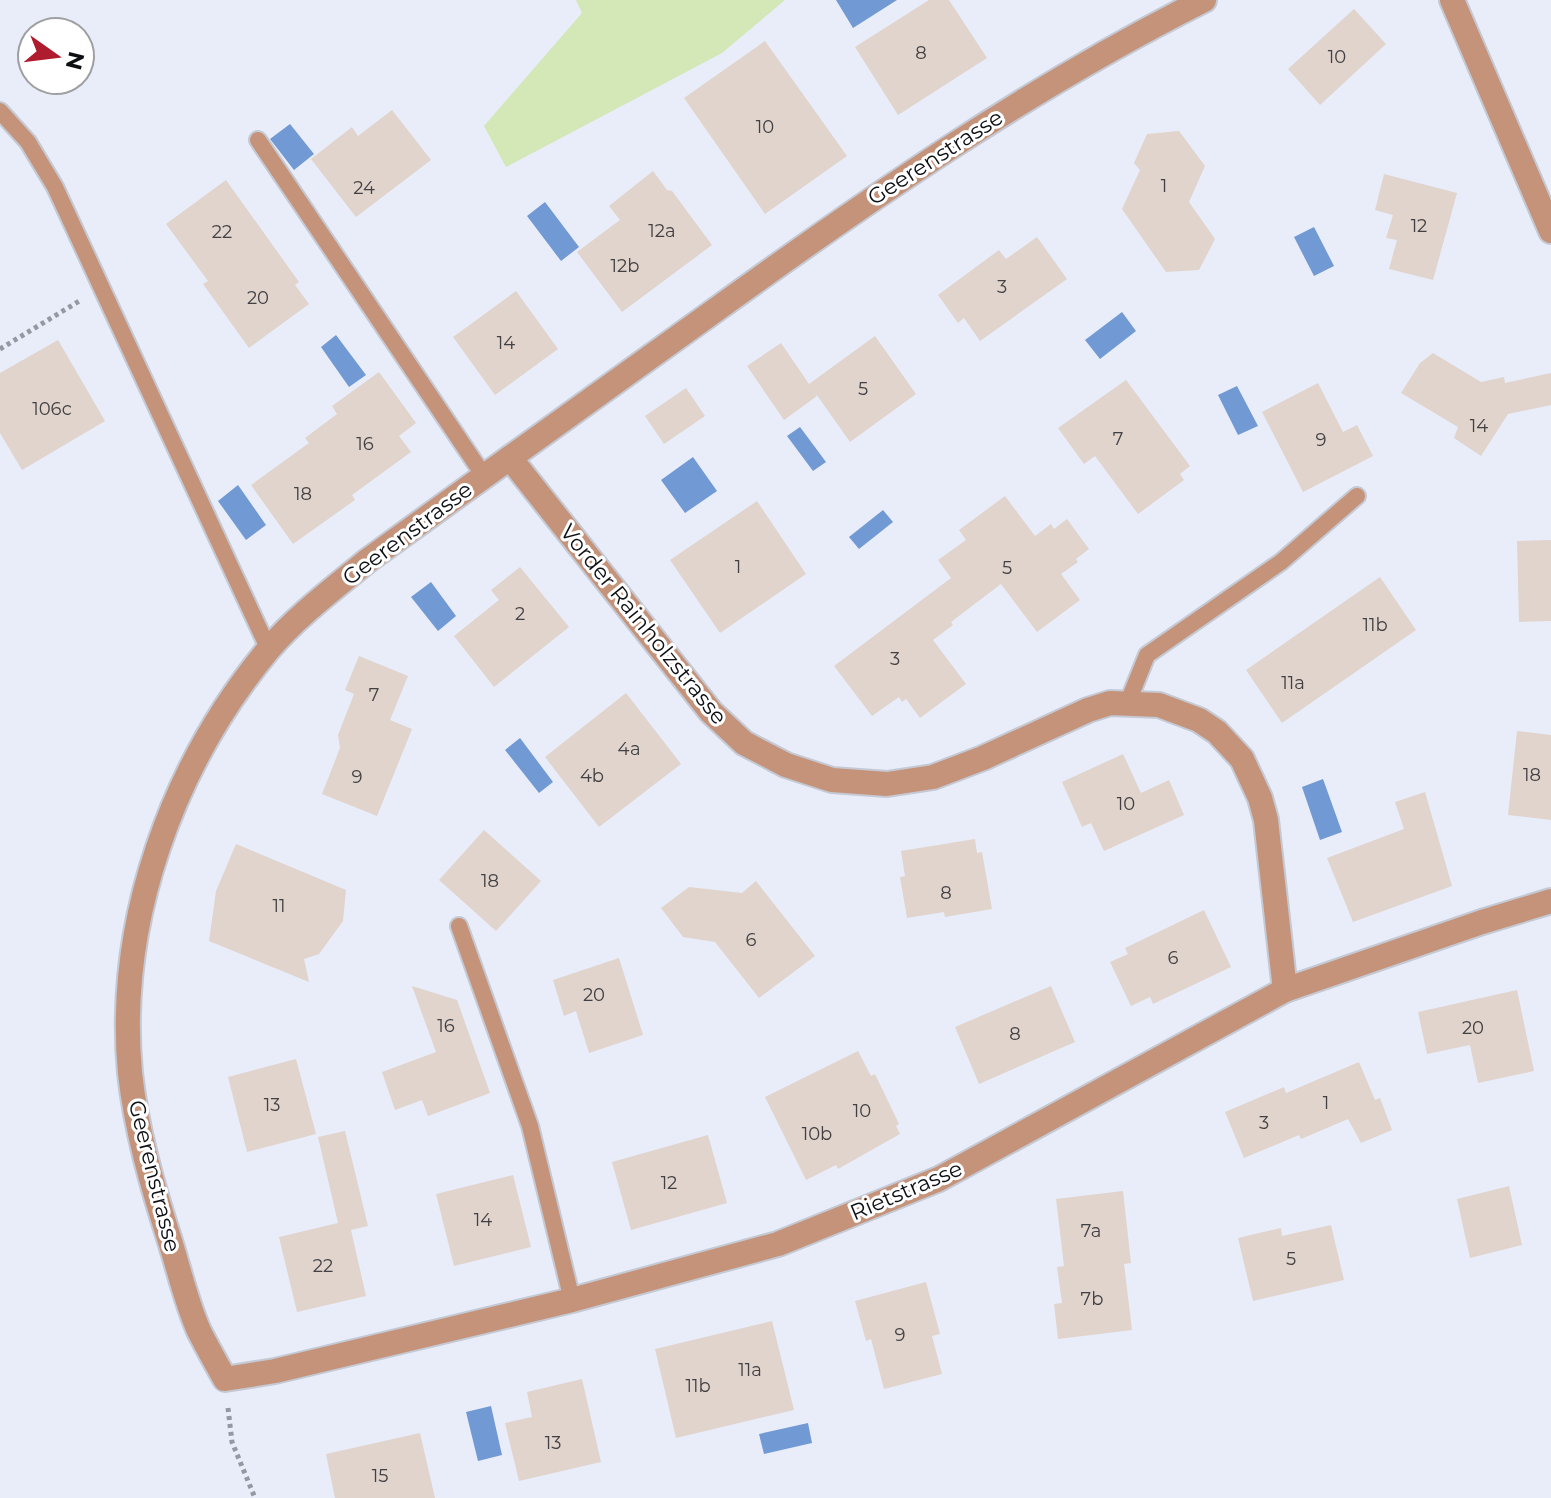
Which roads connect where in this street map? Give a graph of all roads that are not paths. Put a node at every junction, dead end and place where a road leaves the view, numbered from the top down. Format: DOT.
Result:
graph roads {
  1 [pos="1204,0"];
  2 [pos="1452,0"];
  3 [pos="0,111"];
  4 [pos="258,140"];
  5 [pos="1551,231"];
  6 [pos="510,458"];
  7 [pos="484,476"];
  8 [pos="1357,496"];
  9 [pos="269,650"];
  10 [pos="1128,702"];
  11 [pos="1551,901"];
  12 [pos="459,926"];
  13 [pos="1285,990"];
  14 [pos="572,1300"];
  15 [pos="225,1379"];
  1 -- 6 [label="street, Geerenstrasse"];
  2 -- 5 [label="street"];
  3 -- 9 [label="lane"];
  4 -- 7 [label="lane"];
  6 -- 7 [label="street, Geerenstrasse"];
  6 -- 10 [label="street, Vorder Rainholzstrasse"];
  7 -- 9 [label="street, Geerenstrasse"];
  8 -- 10 [label="lane"];
  9 -- 15 [label="street, Geerenstrasse"];
  10 -- 13 [label="street, Vorder Rainholzstrasse"];
  11 -- 13 [label="street, Rietstrasse"];
  12 -- 14 [label="lane"];
  13 -- 14 [label="street, Rietstrasse"];
  14 -- 15 [label="street, Rietstrasse"];
}
